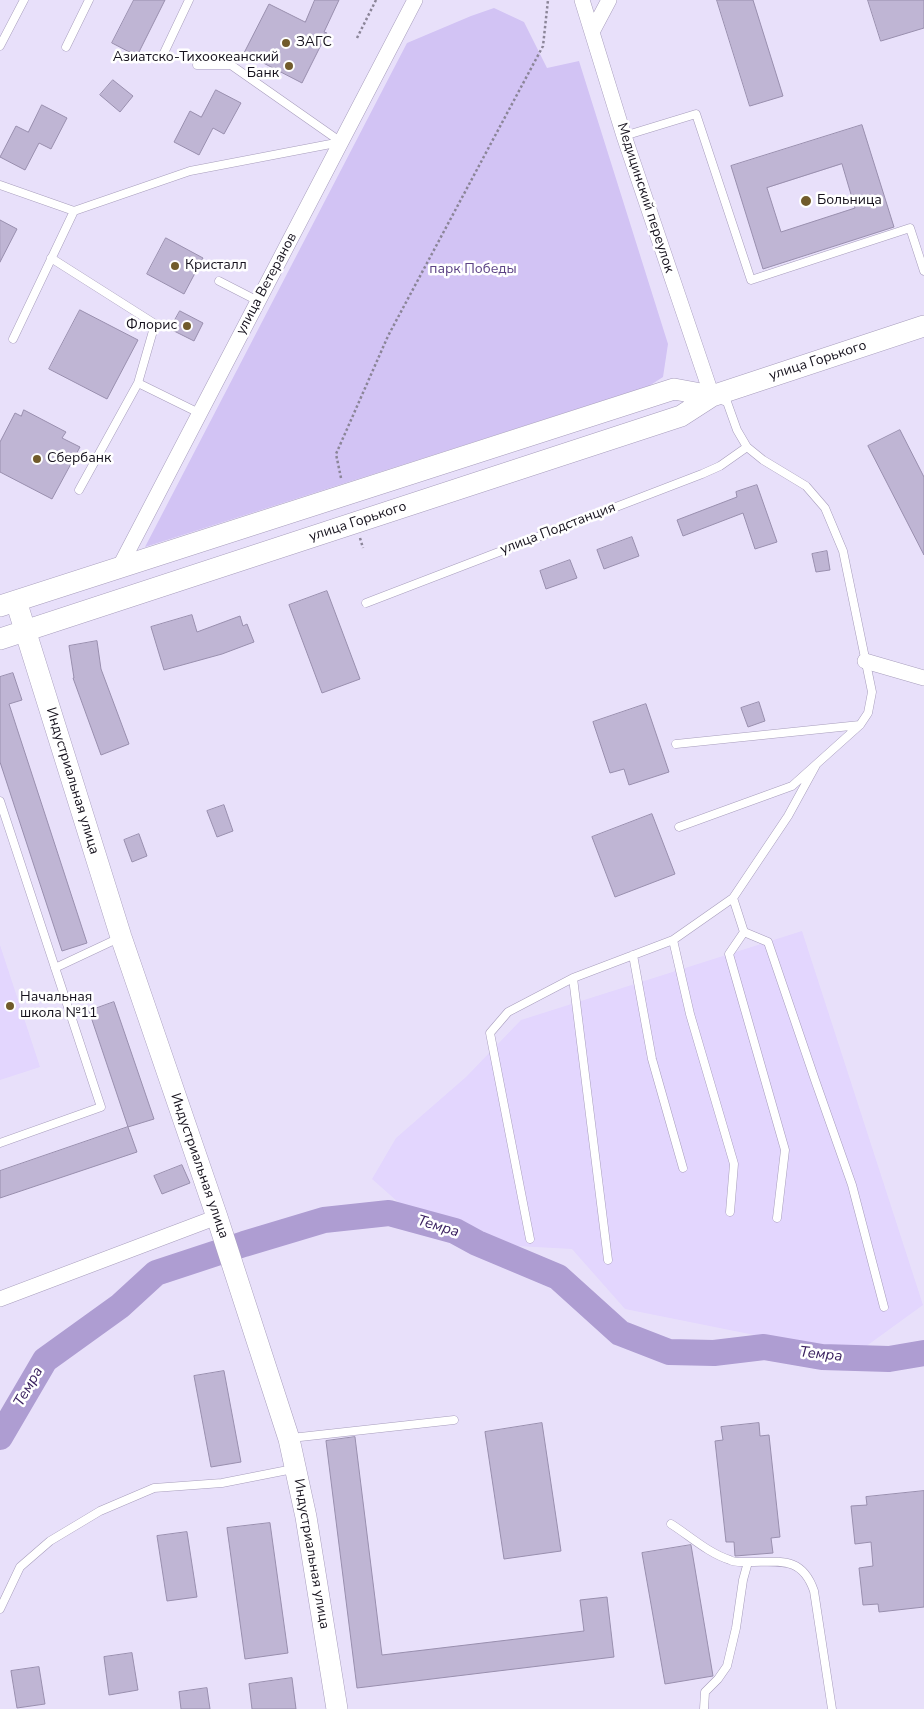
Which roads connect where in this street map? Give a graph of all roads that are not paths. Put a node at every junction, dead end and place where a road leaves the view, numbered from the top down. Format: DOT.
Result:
graph roads {
  1 [pos="24,0"];
  2 [pos="89,0"];
  3 [pos="189,0"];
  4 [pos="415,0"];
  5 [pos="582,0"];
  6 [pos="609,0"];
  7 [pos="592,32"];
  8 [pos="0,46"];
  9 [pos="66,47"];
  10 [pos="163,56"];
  11 [pos="197,65"];
  12 [pos="624,136"];
  13 [pos="341,142"];
  14 [pos="0,185"];
  15 [pos="74,210"];
  16 [pos="51,258"];
  17 [pos="924,271"];
  18 [pos="219,281"];
  19 [pos="258,301"];
  20 [pos="924,326"];
  21 [pos="13,339"];
  22 [pos="138,383"];
  23 [pos="712,396"];
  24 [pos="199,413"];
  25 [pos="747,447"];
  26 [pos="79,490"];
  27 [pos="119,568"];
  28 [pos="8,604"];
  29 [pos="366,604"];
  30 [pos="25,632"];
  31 [pos="0,639"];
  32 [pos="865,661"];
  33 [pos="924,678"];
  34 [pos="860,725"];
  35 [pos="676,744"];
  36 [pos="816,765"];
  37 [pos="0,801"];
  38 [pos="679,827"];
  39 [pos="733,898"];
  40 [pos="744,932"];
  41 [pos="121,937"];
  42 [pos="673,940"];
  43 [pos="633,955"];
  44 [pos="55,968"];
  45 [pos="573,978"];
  46 [pos="0,1143"];
  47 [pos="683,1168"];
  48 [pos="730,1212"];
  49 [pos="216,1217"];
  50 [pos="777,1218"];
  51 [pos="530,1239"];
  52 [pos="608,1260"];
  53 [pos="0,1299"];
  54 [pos="884,1307"];
  55 [pos="454,1420"];
  56 [pos="289,1439"];
  57 [pos="295,1468"];
  58 [pos="671,1524"];
  59 [pos="748,1562"];
  60 [pos="0,1609"];
  61 [pos="337,1709"];
  62 [pos="704,1709"];
  63 [pos="832,1709"];
  1 -- 8 [label="lane"];
  2 -- 9 [label="lane"];
  3 -- 10 [label="lane"];
  4 -- 13 [label="street, улица Ветеранов"];
  5 -- 7 [label="street, Медицинский переулок"];
  6 -- 7 [label="street"];
  7 -- 12 [label="street, Медицинский переулок"];
  11 -- 13 [label="lane"];
  12 -- 17 [label="lane"];
  12 -- 23 [label="street, Медицинский переулок"];
  13 -- 15 [label="lane"];
  13 -- 19 [label="street, улица Ветеранов"];
  14 -- 15 [label="lane"];
  15 -- 16 [label="lane"];
  16 -- 21 [label="lane"];
  16 -- 22 [label="lane"];
  18 -- 19 [label="lane"];
  19 -- 24 [label="street, улица Ветеранов"];
  20 -- 23 [label="main road, улица Горького"];
  22 -- 24 [label="lane"];
  22 -- 26 [label="lane"];
  23 -- 25 [label="lane"];
  23 -- 27 [label="main road, улица Горького"];
  23 -- 30 [label="main road, улица Горького"];
  24 -- 27 [label="street, улица Ветеранов"];
  25 -- 29 [label="lane, улица Подстанция"];
  25 -- 32 [label="lane"];
  27 -- 28 [label="main road, улица Горького"];
  28 -- 30 [label="main road, Индустриальная улица"];
  30 -- 31 [label="main road, улица Горького"];
  30 -- 41 [label="main road, Индустриальная улица"];
  32 -- 33 [label="street"];
  32 -- 34 [label="lane"];
  34 -- 35 [label="lane"];
  34 -- 36 [label="lane"];
  36 -- 38 [label="lane"];
  36 -- 39 [label="lane"];
  37 -- 44 [label="lane"];
  39 -- 40 [label="lane"];
  39 -- 42 [label="lane"];
  40 -- 50 [label="lane"];
  40 -- 54 [label="lane"];
  41 -- 44 [label="lane"];
  41 -- 49 [label="main road, Индустриальная улица"];
  42 -- 43 [label="lane"];
  42 -- 48 [label="lane"];
  43 -- 45 [label="lane"];
  43 -- 47 [label="lane"];
  44 -- 46 [label="lane"];
  45 -- 51 [label="lane"];
  45 -- 52 [label="lane"];
  49 -- 53 [label="street"];
  49 -- 56 [label="main road, Индустриальная улица"];
  55 -- 56 [label="lane"];
  56 -- 57 [label="main road, Индустриальная улица"];
  57 -- 60 [label="lane"];
  57 -- 61 [label="main road, Индустриальная улица"];
  58 -- 59 [label="lane"];
  59 -- 62 [label="lane"];
  59 -- 63 [label="lane"];
}
